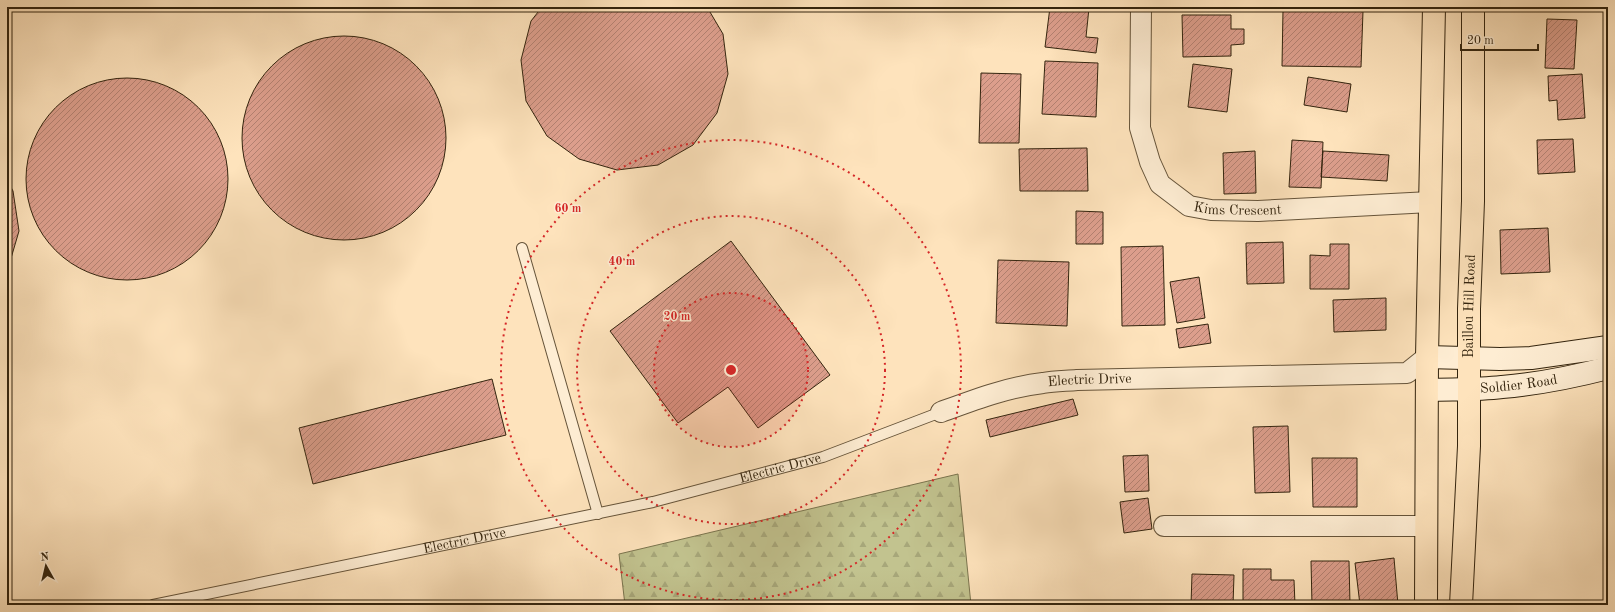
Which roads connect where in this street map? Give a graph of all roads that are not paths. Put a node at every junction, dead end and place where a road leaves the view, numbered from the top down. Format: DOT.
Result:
graph roads {
  1 [pos="1141,7"];
  2 [pos="1434,7"];
  3 [pos="1473,7"];
  4 [pos="1430,202"];
  5 [pos="522,248"];
  6 [pos="1608,347"];
  7 [pos="1427,357"];
  8 [pos="1468,358"];
  9 [pos="1608,368"];
  10 [pos="1407,373"];
  11 [pos="1468,389"];
  12 [pos="1428,390"];
  13 [pos="941,412"];
  14 [pos="598,514"];
  15 [pos="1164,526"];
  16 [pos="1427,526"];
  17 [pos="157,605"];
  18 [pos="1426,605"];
  19 [pos="1461,605"];
  1 -- 4 [label="street, Kims Crescent"];
  2 -- 4 [label="main road"];
  3 -- 8 [label="main road, Baillou Hill Road"];
  4 -- 7 [label="main road"];
  5 -- 14 [label="lane"];
  6 -- 8 [label="main road, Soldier Road"];
  7 -- 8 [label="main road, Soldier Road"];
  7 -- 10 [label="street"];
  7 -- 12 [label="main road"];
  8 -- 11 [label="main road, Baillou Hill Road"];
  9 -- 11 [label="main road, Soldier Road"];
  10 -- 12 [label="street"];
  10 -- 13 [label="street, Electric Drive"];
  11 -- 12 [label="main road, Soldier Road"];
  11 -- 19 [label="main road, Baillou Hill Road"];
  12 -- 16 [label="main road"];
  13 -- 14 [label="lane, Electric Drive"];
  14 -- 17 [label="lane, Electric Drive"];
  15 -- 16 [label="street"];
  16 -- 18 [label="main road"];
}
